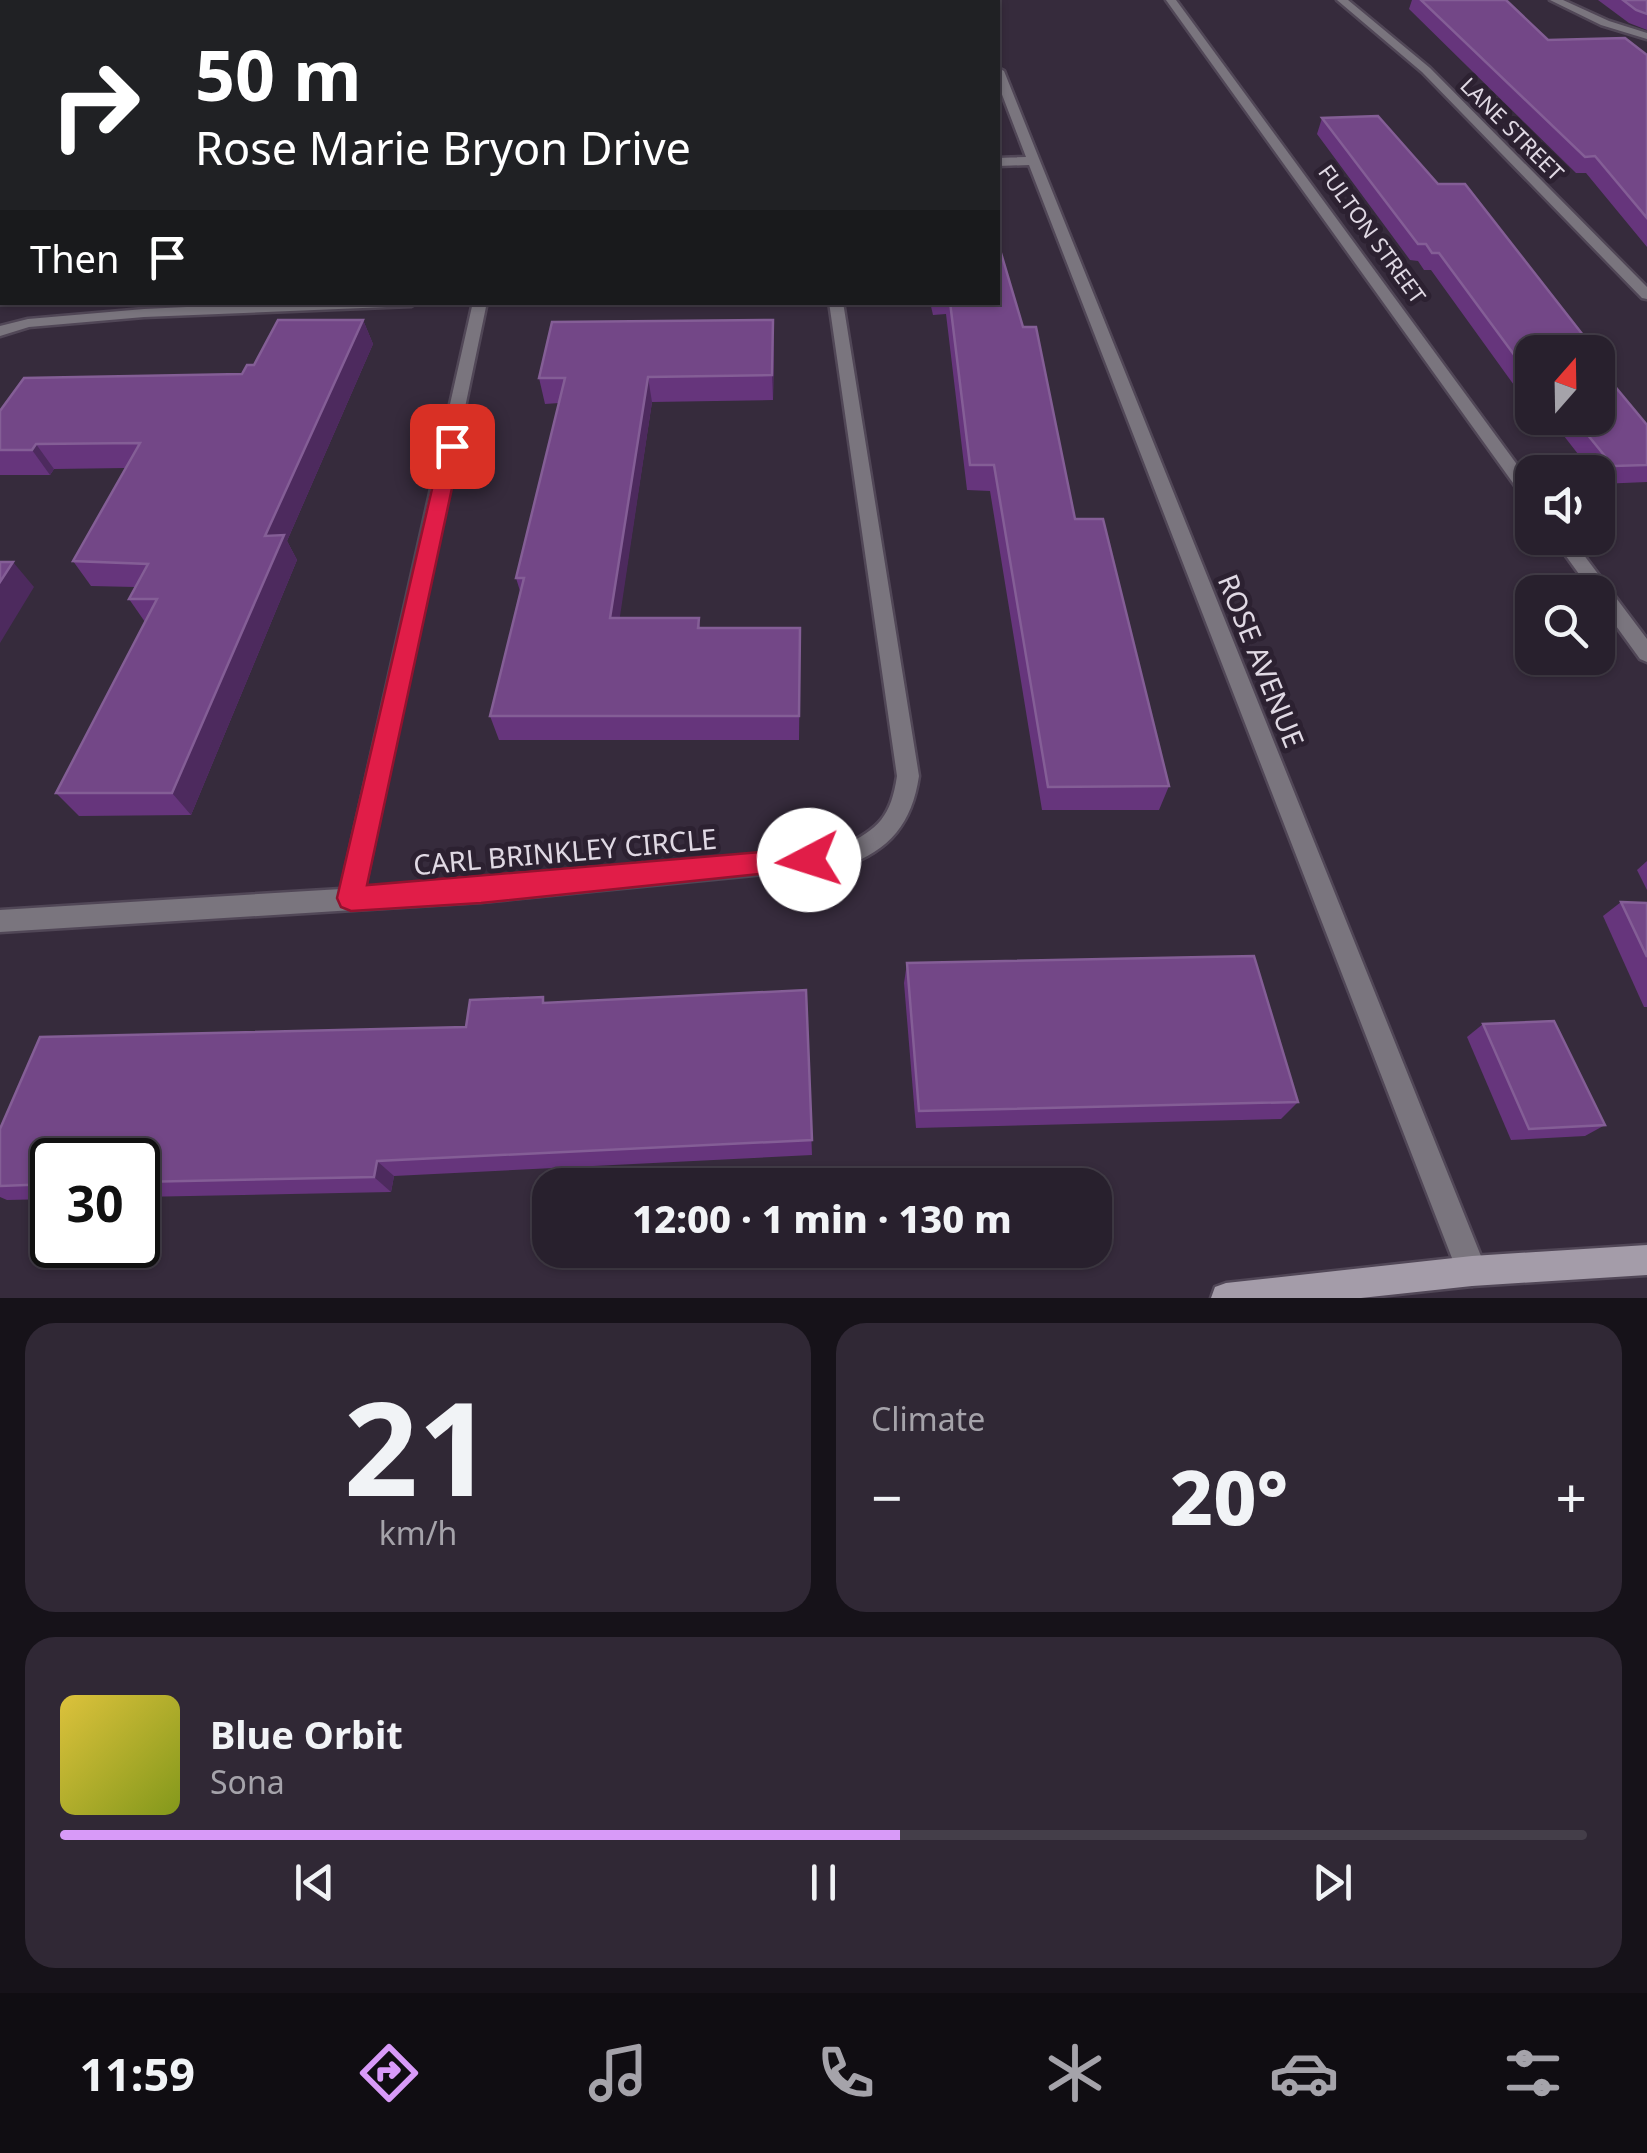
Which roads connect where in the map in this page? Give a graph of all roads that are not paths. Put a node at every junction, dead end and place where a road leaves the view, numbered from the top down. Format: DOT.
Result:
graph roads {
  1 [pos="1171,0"];
  2 [pos="1342,0"];
  3 [pos="1554,0"];
  4 [pos="1647,36"];
  5 [pos="1000,76"];
  6 [pos="1034,161"];
  7 [pos="1000,162"];
  8 [pos="1647,294"];
  9 [pos="283,305"];
  10 [pos="479,305"];
  11 [pos="836,305"];
  12 [pos="197,307"];
  13 [pos="0,331"];
  14 [pos="1515,474"];
  15 [pos="1574,555"];
  16 [pos="1647,654"];
  17 [pos="351,898"];
  18 [pos="0,921"];
  19 [pos="1647,1260"];
  20 [pos="1472,1271"];
  21 [pos="1226,1298"];
  1 -- 14 [label="street, FULTON STREET"];
  2 -- 8 [label="street, LANE STREET"];
  3 -- 4 [label="street"];
  5 -- 6 [label="street, ROSE AVENUE"];
  6 -- 7 [label="street"];
  6 -- 20 [label="street, ROSE AVENUE"];
  9 -- 12 [label="street"];
  10 -- 17 [label="street"];
  11 -- 17 [label="street, CARL BRINKLEY CIRCLE"];
  12 -- 13 [label="street"];
  15 -- 16 [label="street"];
  17 -- 18 [label="street, CARL BRINKLEY CIRCLE"];
  19 -- 20 [label="street"];
  20 -- 21 [label="street"];
}
